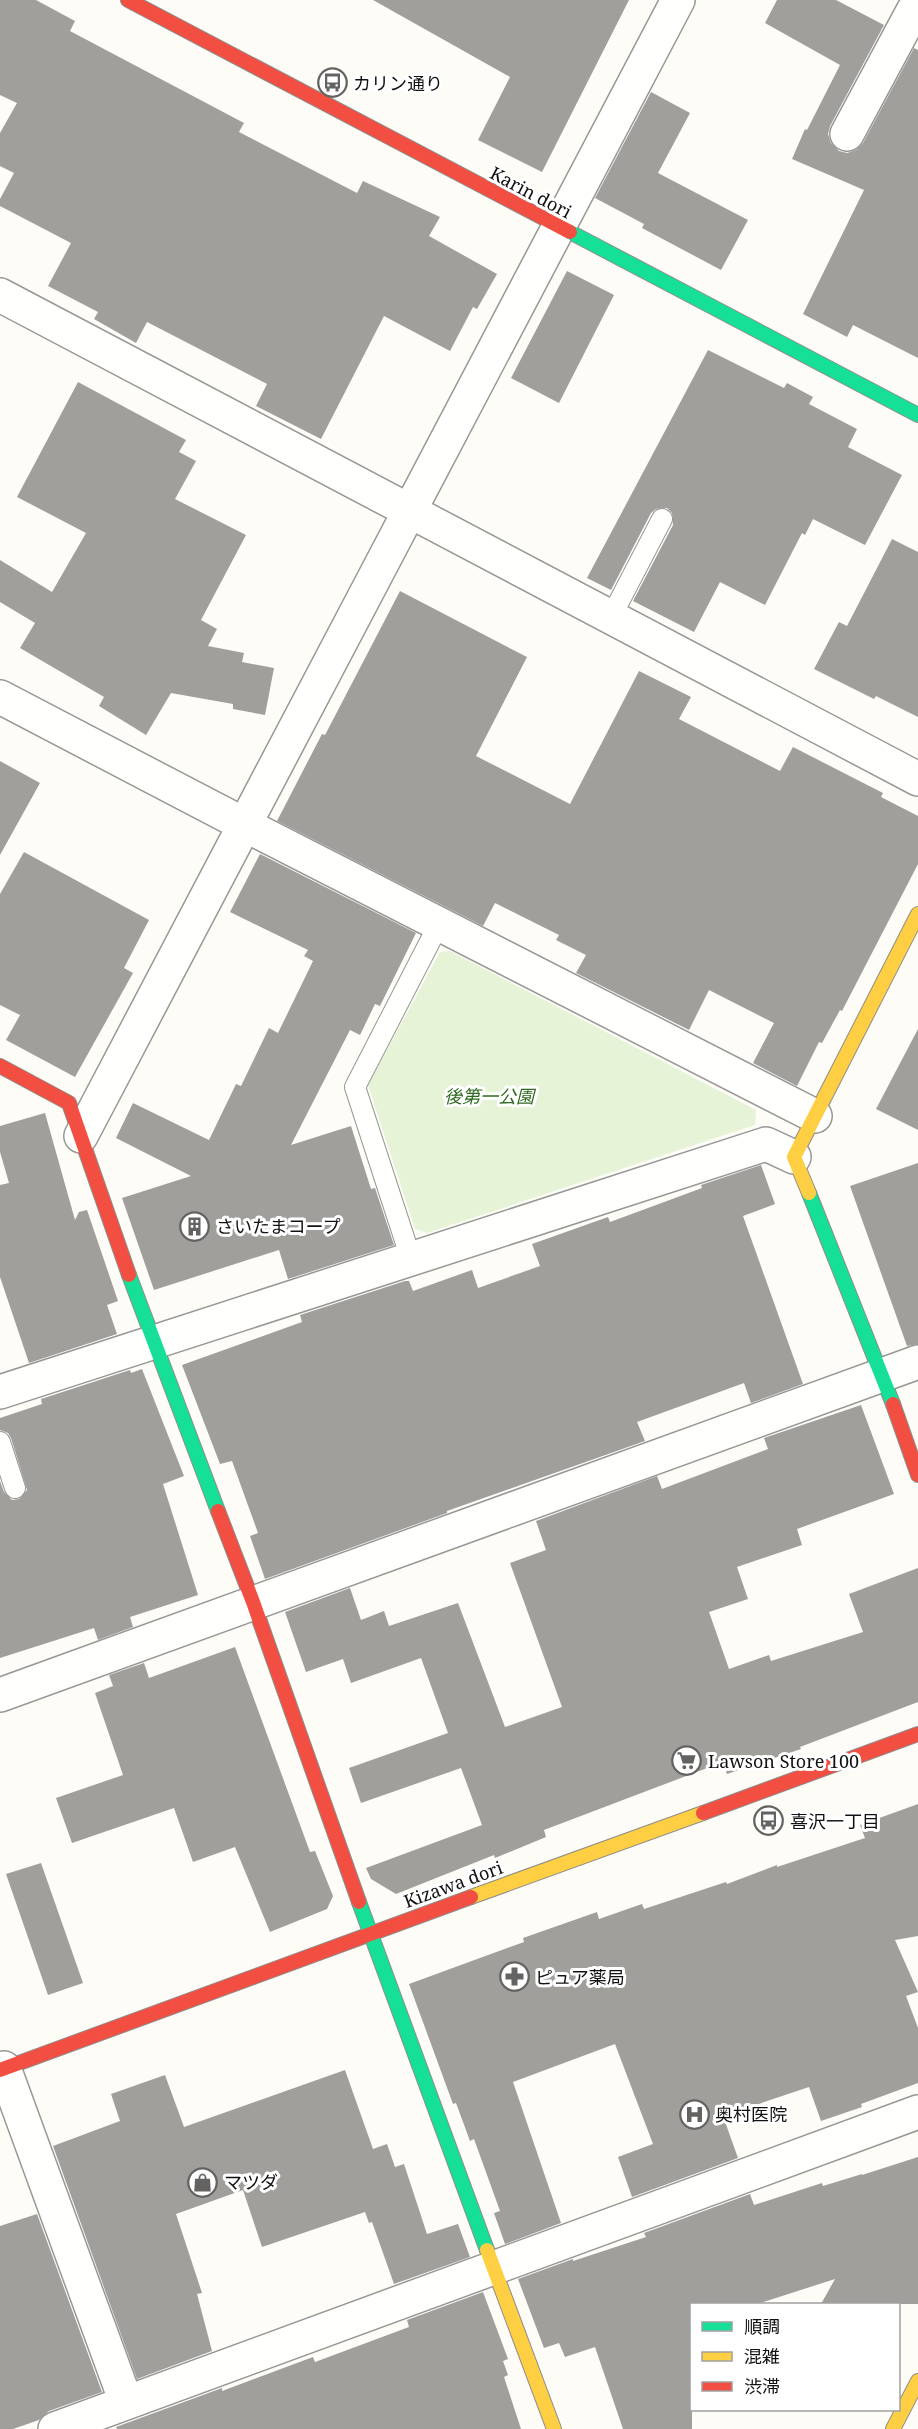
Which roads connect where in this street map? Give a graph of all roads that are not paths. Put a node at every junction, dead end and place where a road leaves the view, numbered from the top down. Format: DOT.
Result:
graph roads {
  1 [pos="128,0"];
  2 [pos="678,0"];
  3 [pos="907,8"];
  4 [pos="847,134"];
  5 [pos="557,226"];
  6 [pos="0,295"];
  7 [pos="918,415"];
  8 [pos="409,510"];
  9 [pos="662,519"];
  10 [pos="611,617"];
  11 [pos="0,697"];
  12 [pos="918,779"];
  13 [pos="247,826"];
  14 [pos="918,914"];
  15 [pos="439,924"];
  16 [pos="0,1066"];
  17 [pos="815,1116"];
  18 [pos="81,1136"];
  19 [pos="794,1157"];
  20 [pos="411,1259"];
  21 [pos="153,1343"];
  22 [pos="918,1362"];
  23 [pos="883,1375"];
  24 [pos="0,1392"];
  25 [pos="0,1442"];
  26 [pos="918,1475"];
  27 [pos="15,1488"];
  28 [pos="253,1602"];
  29 [pos="0,1695"];
  30 [pos="918,1734"];
  31 [pos="370,1934"];
  32 [pos="2,2069"];
  33 [pos="918,2112"];
  34 [pos="496,2268"];
  35 [pos="918,2381"];
  36 [pos="126,2402"];
  37 [pos="55,2429"];
  38 [pos="554,2429"];
  39 [pos="893,2429"];
  1 -- 5 [label="street, Karin dori"];
  2 -- 5 [label="street"];
  3 -- 4 [label="street"];
  5 -- 7 [label="street, Karin dori"];
  5 -- 8 [label="street"];
  6 -- 8 [label="street"];
  8 -- 10 [label="street"];
  8 -- 13 [label="street"];
  9 -- 10 [label="lane"];
  10 -- 12 [label="street"];
  11 -- 13 [label="street"];
  13 -- 15 [label="street"];
  13 -- 18 [label="street"];
  14 -- 17 [label="street"];
  15 -- 17 [label="street"];
  15 -- 20 [label="lane"];
  16 -- 18 [label="street"];
  17 -- 19 [label="street"];
  18 -- 21 [label="street"];
  19 -- 20 [label="street"];
  19 -- 23 [label="street"];
  20 -- 21 [label="street"];
  21 -- 24 [label="street"];
  21 -- 28 [label="street"];
  22 -- 23 [label="street"];
  23 -- 26 [label="street"];
  23 -- 28 [label="street"];
  25 -- 27 [label="lane"];
  28 -- 29 [label="street"];
  28 -- 31 [label="street"];
  30 -- 31 [label="street, Kizawa dori"];
  31 -- 32 [label="street, Kizawa dori"];
  31 -- 34 [label="street"];
  32 -- 36 [label="street"];
  33 -- 34 [label="street"];
  34 -- 36 [label="street"];
  34 -- 38 [label="street"];
  35 -- 39 [label="street"];
  36 -- 37 [label="street"];
}
